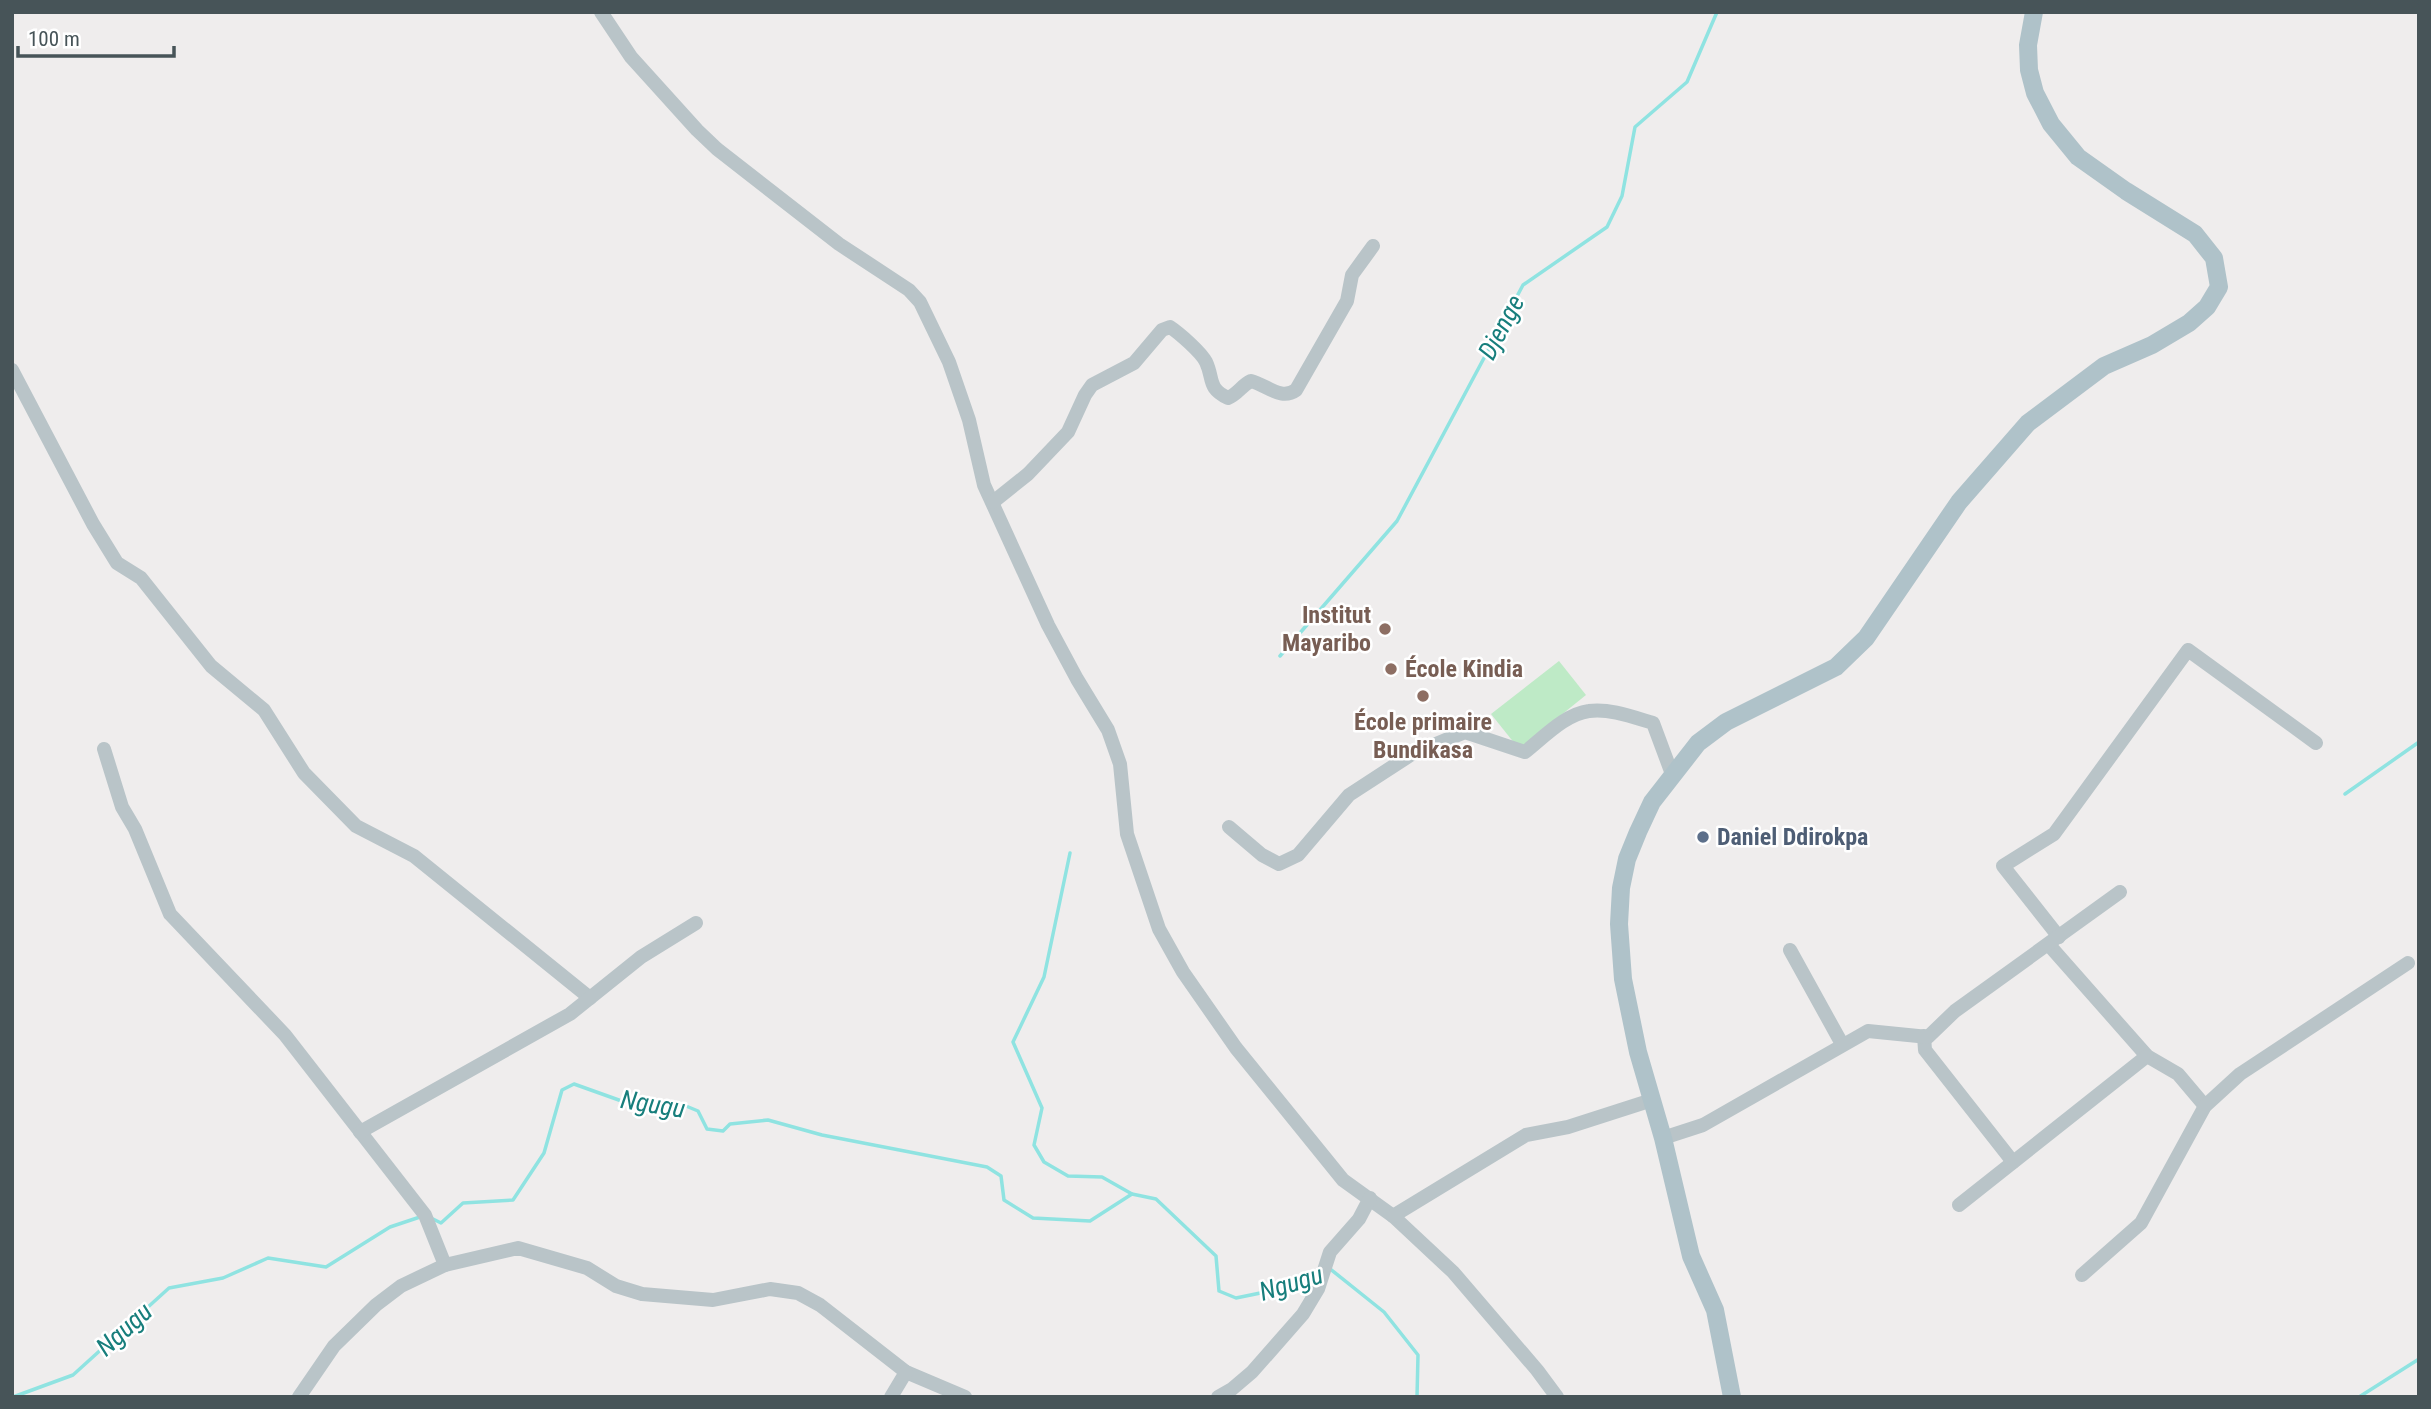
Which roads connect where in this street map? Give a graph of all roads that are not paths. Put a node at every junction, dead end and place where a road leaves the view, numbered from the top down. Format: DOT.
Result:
graph roads {
  1 [pos="601,12"];
  2 [pos="2034,12"];
  3 [pos="1373,246"];
  4 [pos="12,370"];
  5 [pos="993,502"];
  6 [pos="2316,743"];
  7 [pos="104,749"];
  8 [pos="1672,774"];
  9 [pos="1228,827"];
  10 [pos="2120,892"];
  11 [pos="696,923"];
  12 [pos="2054,941"];
  13 [pos="1790,950"];
  14 [pos="2408,964"];
  15 [pos="590,998"];
  16 [pos="1924,1036"];
  17 [pos="1842,1044"];
  18 [pos="2147,1056"];
  19 [pos="1652,1100"];
  20 [pos="2205,1106"];
  21 [pos="360,1132"];
  22 [pos="1663,1138"];
  23 [pos="2013,1162"];
  24 [pos="1370,1198"];
  25 [pos="1959,1205"];
  26 [pos="1393,1216"];
  27 [pos="445,1265"];
  28 [pos="2082,1275"];
  29 [pos="906,1372"];
  30 [pos="299,1397"];
  31 [pos="891,1397"];
  32 [pos="965,1397"];
  33 [pos="1218,1397"];
  34 [pos="1557,1397"];
  35 [pos="1732,1397"];
  1 -- 5 [label="street"];
  2 -- 8 [label="main road"];
  3 -- 5 [label="street"];
  4 -- 15 [label="street"];
  5 -- 24 [label="street"];
  6 -- 12 [label="street"];
  7 -- 21 [label="street"];
  8 -- 9 [label="street"];
  8 -- 19 [label="main road"];
  10 -- 12 [label="street"];
  11 -- 15 [label="street"];
  12 -- 16 [label="street"];
  12 -- 18 [label="street"];
  13 -- 17 [label="street"];
  14 -- 20 [label="street"];
  15 -- 21 [label="street"];
  16 -- 17 [label="street"];
  16 -- 23 [label="street"];
  17 -- 22 [label="street"];
  18 -- 20 [label="street"];
  18 -- 23 [label="street"];
  19 -- 22 [label="main road"];
  19 -- 26 [label="street"];
  20 -- 28 [label="street"];
  21 -- 27 [label="street"];
  22 -- 35 [label="main road"];
  23 -- 25 [label="street"];
  24 -- 26 [label="street"];
  24 -- 33 [label="street"];
  26 -- 34 [label="street"];
  27 -- 29 [label="street"];
  27 -- 30 [label="street"];
  29 -- 31 [label="street"];
  29 -- 32 [label="street"];
}
